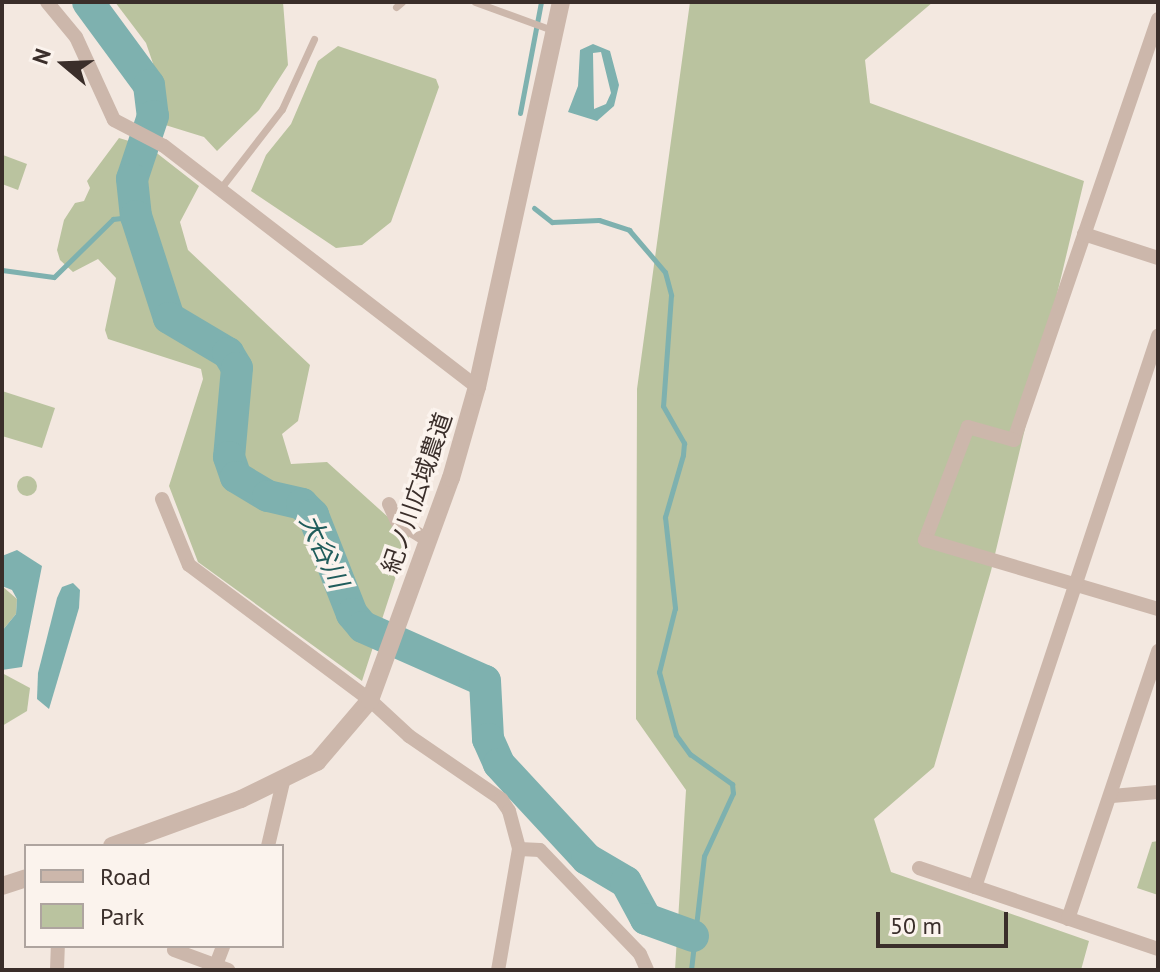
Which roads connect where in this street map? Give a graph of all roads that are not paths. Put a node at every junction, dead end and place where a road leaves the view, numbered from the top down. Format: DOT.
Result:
graph roads {
  1 [pos="47,2"];
  2 [pos="475,2"];
  3 [pos="561,2"];
  4 [pos="1158,19"];
  5 [pos="550,29"];
  6 [pos="314,39"];
  7 [pos="220,190"];
  8 [pos="1084,234"];
  9 [pos="1158,258"];
  10 [pos="1158,336"];
  11 [pos="477,387"];
  12 [pos="162,499"];
  13 [pos="389,504"];
  14 [pos="428,540"];
  15 [pos="1076,581"];
  16 [pos="1158,609"];
  17 [pos="1158,651"];
  18 [pos="370,700"];
  19 [pos="284,778"];
  20 [pos="1158,792"];
  21 [pos="1112,796"];
  22 [pos="117,844"];
  23 [pos="268,844"];
  24 [pos="519,849"];
  25 [pos="919,868"];
  26 [pos="24,879"];
  27 [pos="2,886"];
  28 [pos="975,887"];
  29 [pos="1068,919"];
  30 [pos="58,948"];
  31 [pos="223,948"];
  32 [pos="1158,949"];
  33 [pos="174,950"];
  34 [pos="219,968"];
  35 [pos="57,970"];
  36 [pos="498,970"];
  37 [pos="647,970"];
  1 -- 7 [label="street"];
  2 -- 5 [label="lane"];
  3 -- 5 [label="street, 紀ノ川広域農道"];
  4 -- 8 [label="street"];
  5 -- 11 [label="street, 紀ノ川広域農道"];
  6 -- 7 [label="lane"];
  7 -- 11 [label="street"];
  8 -- 9 [label="street"];
  8 -- 15 [label="street"];
  10 -- 15 [label="street"];
  11 -- 14 [label="street, 紀ノ川広域農道"];
  12 -- 18 [label="street"];
  13 -- 14 [label="street"];
  14 -- 18 [label="street, 紀ノ川広域農道"];
  15 -- 16 [label="street"];
  15 -- 28 [label="street"];
  17 -- 21 [label="street"];
  18 -- 19 [label="street, 紀ノ川広域農道"];
  18 -- 24 [label="street"];
  19 -- 22 [label="street, 紀ノ川広域農道"];
  19 -- 23 [label="street"];
  20 -- 21 [label="street"];
  21 -- 29 [label="street"];
  24 -- 36 [label="street"];
  24 -- 37 [label="street"];
  25 -- 28 [label="street"];
  26 -- 27 [label="street"];
  28 -- 29 [label="street"];
  29 -- 32 [label="street"];
  30 -- 35 [label="street"];
  31 -- 34 [label="street"];
  33 -- 34 [label="street"];
}
